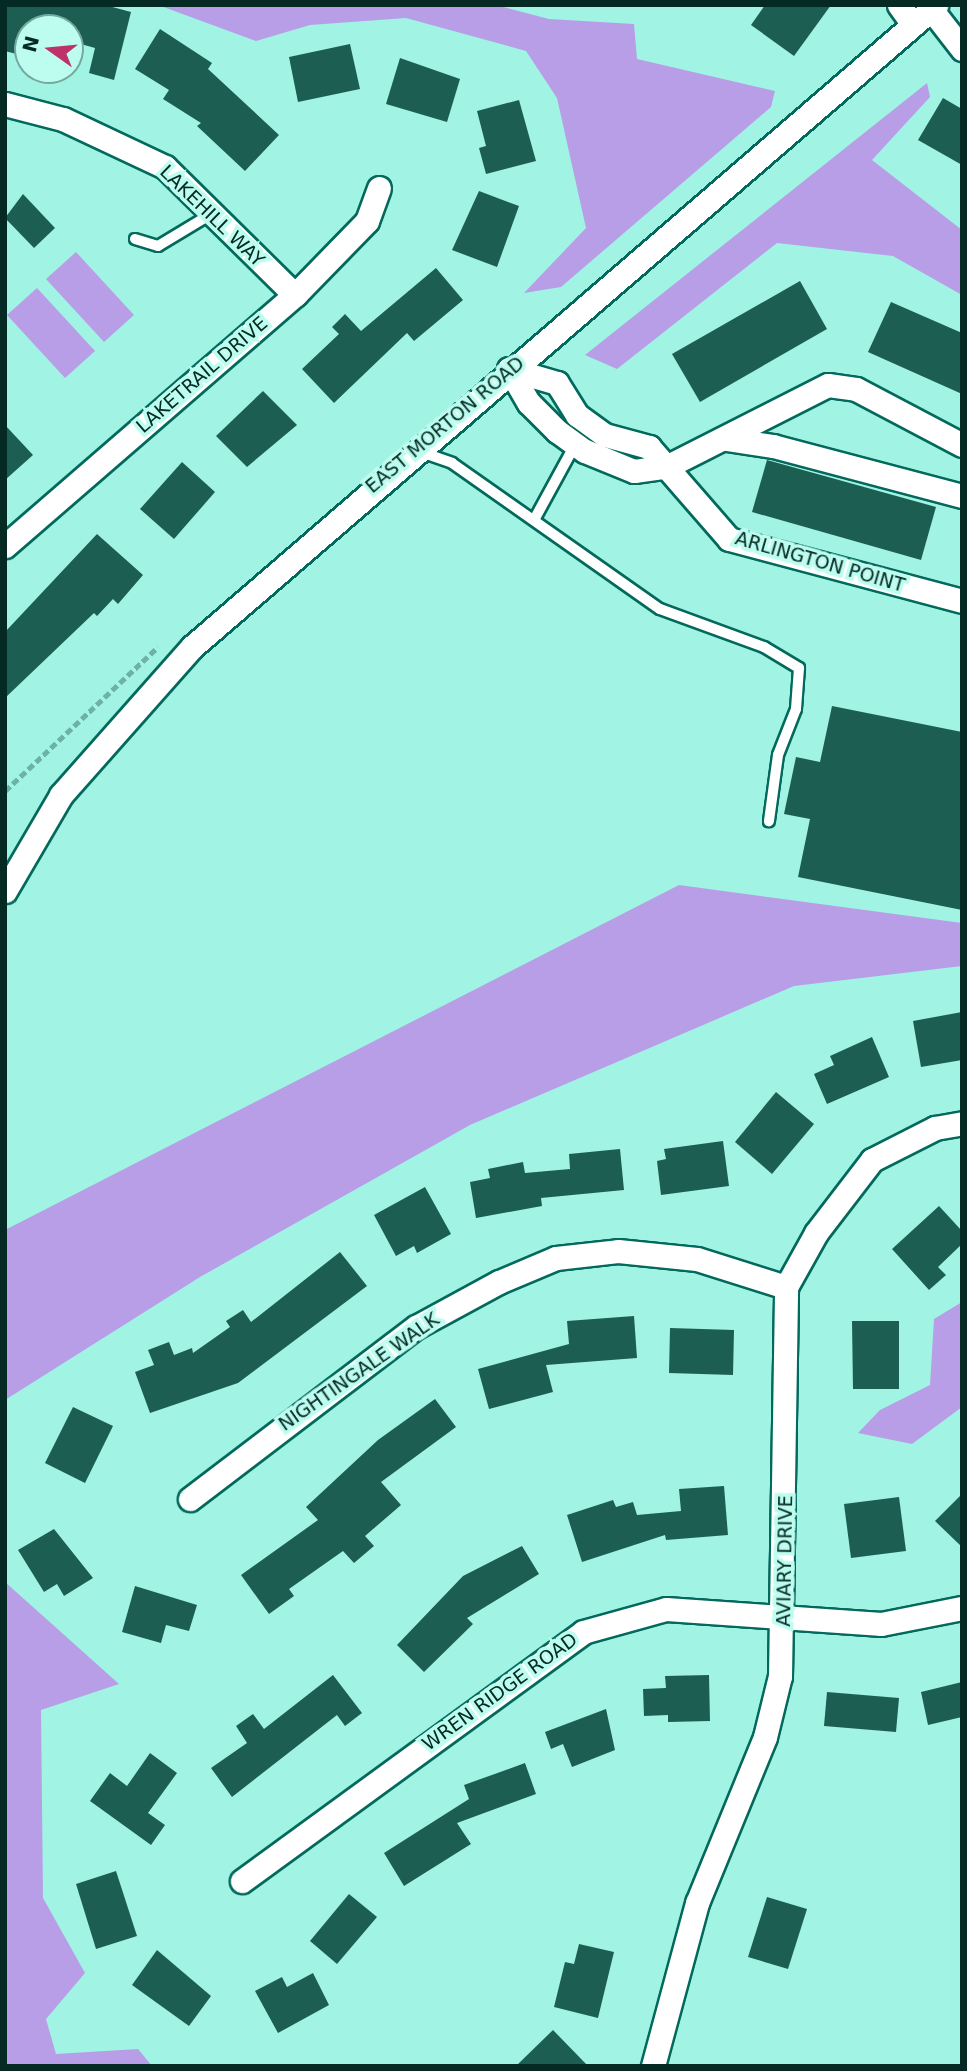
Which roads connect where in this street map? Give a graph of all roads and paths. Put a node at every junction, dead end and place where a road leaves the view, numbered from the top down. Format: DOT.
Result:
graph roads {
  1 [pos="899,5"];
  2 [pos="933,7"];
  3 [pos="913,24"];
  4 [pos="962,49"];
  5 [pos="5,104"];
  6 [pos="379,188"];
  7 [pos="211,214"];
  8 [pos="135,239"];
  9 [pos="295,295"];
  10 [pos="509,369"];
  11 [pos="589,424"];
  12 [pos="726,439"];
  13 [pos="575,444"];
  14 [pos="962,445"];
  15 [pos="415,450"];
  16 [pos="668,466"];
  17 [pos="962,496"];
  18 [pos="534,520"];
  19 [pos="5,546"];
  20 [pos="962,601"];
  21 [pos="769,821"];
  22 [pos="5,891"];
  23 [pos="962,1123"];
  24 [pos="786,1287"];
  25 [pos="190,1499"];
  26 [pos="962,1608"];
  27 [pos="785,1616"];
  28 [pos="242,1881"];
  29 [pos="653,2066"];
  1 -- 3 [label="street"];
  2 -- 3 [label="street, EAST MORTON ROAD"];
  2 -- 4 [label="street"];
  3 -- 10 [label="street, EAST MORTON ROAD"];
  5 -- 7 [label="street, LAKEHILL WAY"];
  6 -- 9 [label="street, LAKETRAIL DRIVE"];
  7 -- 8 [label="lane"];
  7 -- 9 [label="street, LAKEHILL WAY"];
  9 -- 19 [label="street, LAKETRAIL DRIVE"];
  10 -- 11 [label="street, ARLINGTON POINT"];
  10 -- 13 [label="street"];
  10 -- 15 [label="street, EAST MORTON ROAD"];
  11 -- 13 [label="lane"];
  11 -- 16 [label="street, ARLINGTON POINT"];
  12 -- 14 [label="street"];
  12 -- 16 [label="street"];
  12 -- 17 [label="street"];
  13 -- 16 [label="street"];
  13 -- 18 [label="lane"];
  15 -- 18 [label="lane"];
  15 -- 22 [label="street, EAST MORTON ROAD"];
  16 -- 20 [label="street, ARLINGTON POINT"];
  18 -- 21 [label="lane"];
  23 -- 24 [label="street, AVIARY DRIVE"];
  24 -- 25 [label="street, NIGHTINGALE WALK"];
  24 -- 27 [label="street, AVIARY DRIVE"];
  26 -- 27 [label="street, WREN RIDGE ROAD"];
  27 -- 28 [label="street, WREN RIDGE ROAD"];
  27 -- 29 [label="street, AVIARY DRIVE"];
}
